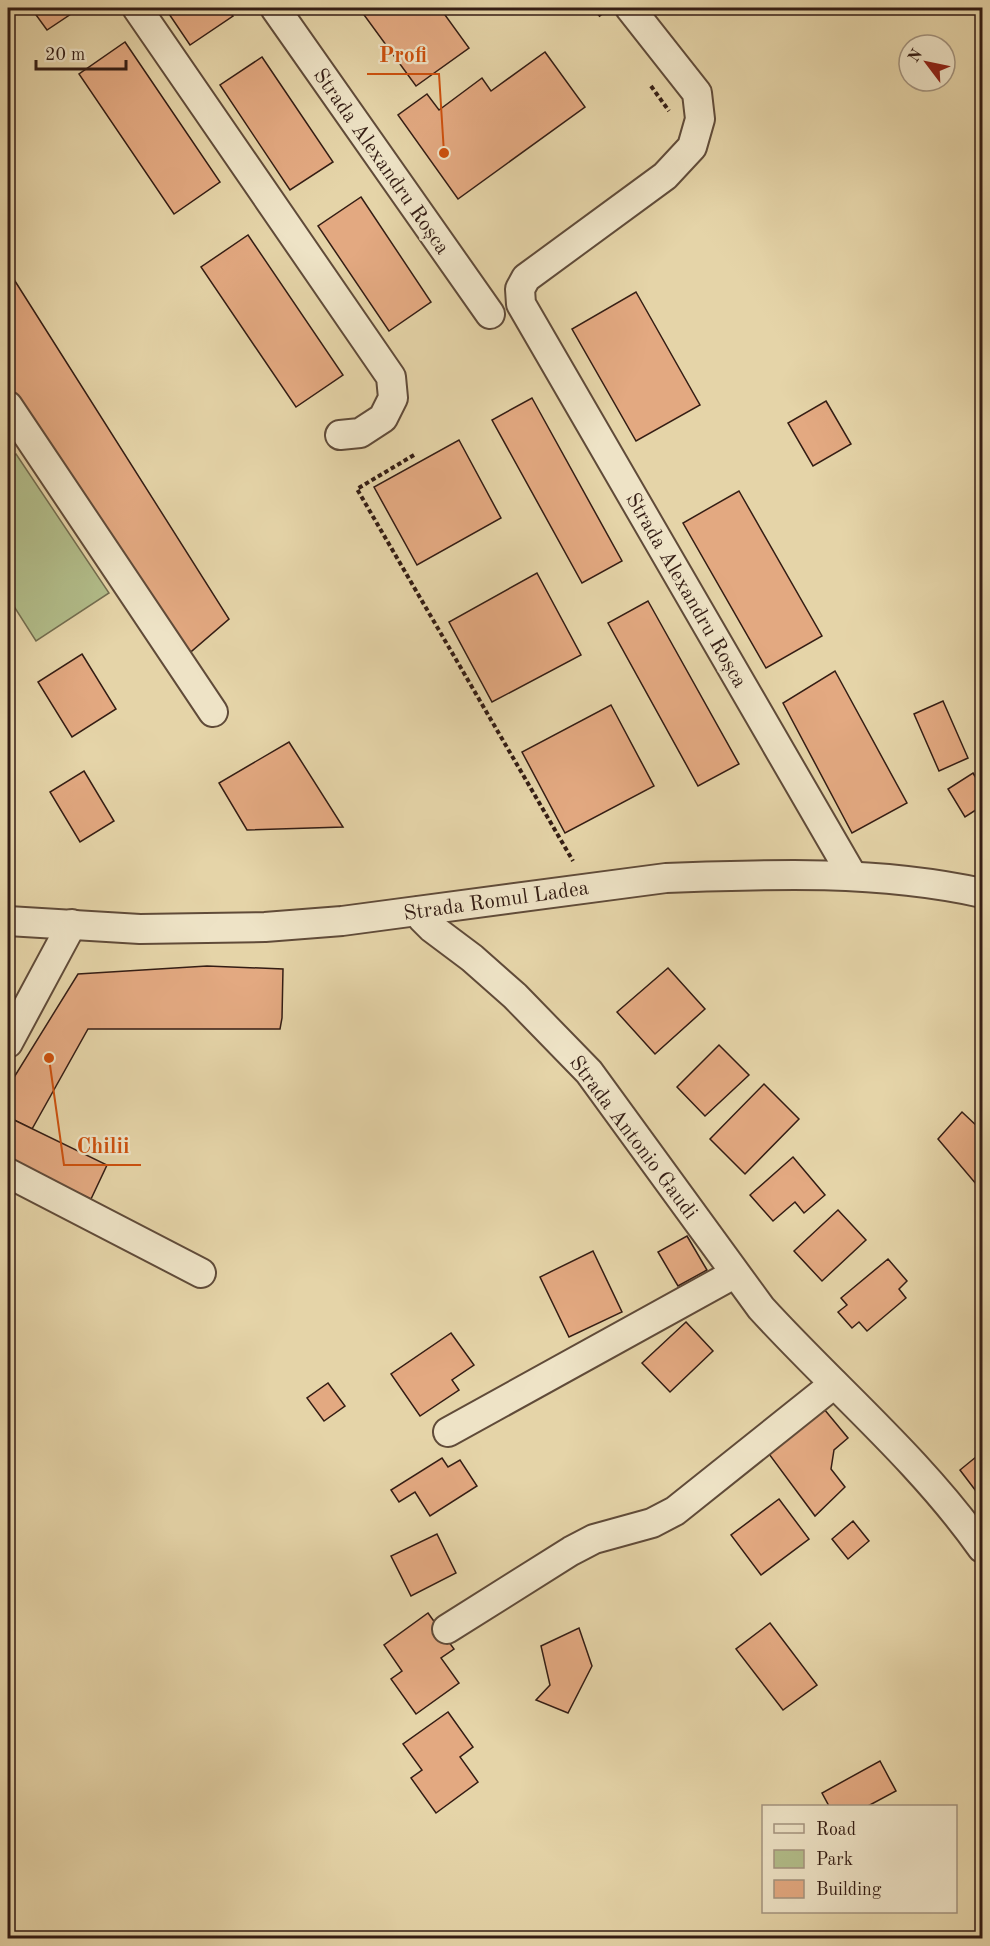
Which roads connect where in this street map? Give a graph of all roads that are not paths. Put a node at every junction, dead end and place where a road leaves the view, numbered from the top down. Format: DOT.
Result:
graph roads {
  1 [pos="137,8"];
  2 [pos="275,8"];
  3 [pos="630,8"];
  4 [pos="490,314"];
  5 [pos="8,406"];
  6 [pos="340,435"];
  7 [pos="213,712"];
  8 [pos="852,875"];
  9 [pos="982,893"];
  10 [pos="420,911"];
  11 [pos="8,921"];
  12 [pos="72,924"];
  13 [pos="8,1043"];
  14 [pos="8,1173"];
  15 [pos="201,1274"];
  16 [pos="734,1274"];
  17 [pos="834,1384"];
  18 [pos="448,1432"];
  19 [pos="982,1548"];
  20 [pos="447,1629"];
  1 -- 6 [label="street"];
  2 -- 4 [label="street, Strada Alexandru Roșca"];
  3 -- 8 [label="street, Strada Alexandru Roșca"];
  5 -- 7 [label="street"];
  8 -- 9 [label="street, Strada Romul Ladea"];
  8 -- 10 [label="street, Strada Romul Ladea"];
  10 -- 12 [label="street, Strada Romul Ladea"];
  10 -- 16 [label="street, Strada Antonio Gaudi"];
  11 -- 12 [label="street, Strada Romul Ladea"];
  12 -- 13 [label="street"];
  14 -- 15 [label="street"];
  16 -- 17 [label="street, Strada Antonio Gaudi"];
  16 -- 18 [label="street"];
  17 -- 19 [label="street, Strada Antonio Gaudi"];
  17 -- 20 [label="street"];
}
